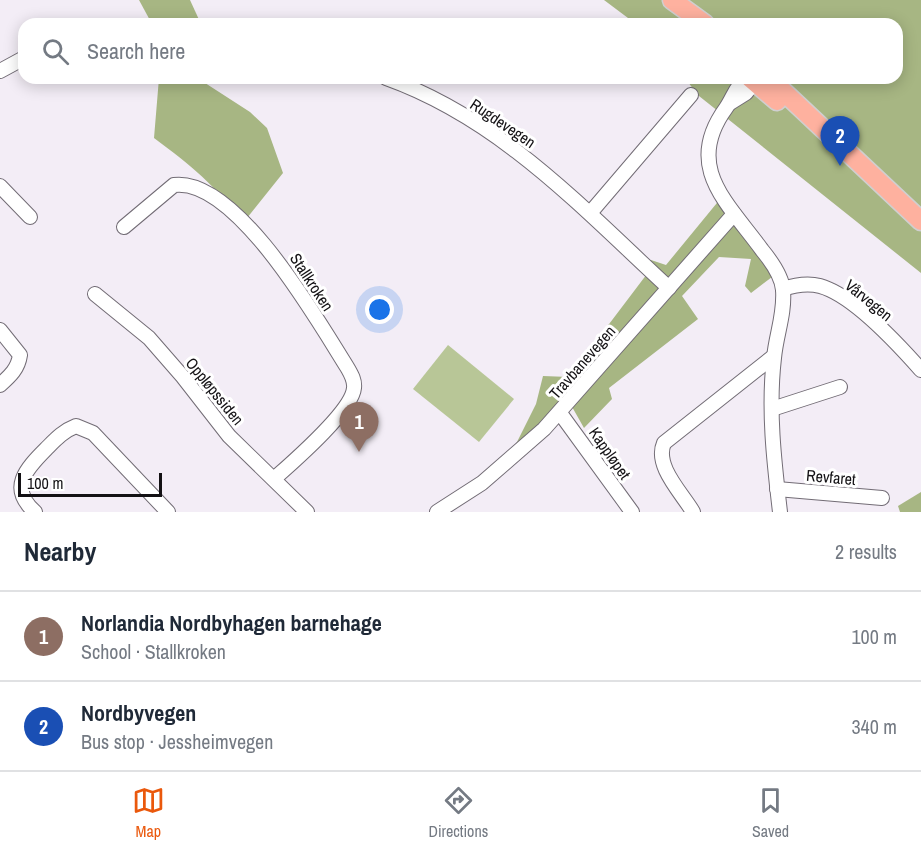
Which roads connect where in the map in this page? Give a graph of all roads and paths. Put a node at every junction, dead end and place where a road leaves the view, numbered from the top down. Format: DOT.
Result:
graph roads {
  1 [pos="671,0"];
  2 [pos="687,18"];
  3 [pos="696,18"];
  4 [pos="18,61"];
  5 [pos="0,71"];
  6 [pos="400,84"];
  7 [pos="752,84"];
  8 [pos="763,84"];
  9 [pos="691,95"];
  10 [pos="0,186"];
  11 [pos="591,212"];
  12 [pos="734,214"];
  13 [pos="30,217"];
  14 [pos="921,221"];
  15 [pos="124,227"];
  16 [pos="669,288"];
  17 [pos="783,289"];
  18 [pos="95,294"];
  19 [pos="0,330"];
  20 [pos="774,357"];
  21 [pos="921,370"];
  22 [pos="0,385"];
  23 [pos="840,387"];
  24 [pos="772,408"];
  25 [pos="560,413"];
  26 [pos="275,478"];
  27 [pos="777,489"];
  28 [pos="882,498"];
  29 [pos="35,512"];
  30 [pos="168,512"];
  31 [pos="307,512"];
  32 [pos="437,512"];
  33 [pos="633,512"];
  34 [pos="693,512"];
  35 [pos="780,512"];
  1 -- 2 [label="main road"];
  1 -- 3 [label="main road"];
  4 -- 5 [label="street"];
  6 -- 11 [label="street, Rugdevegen"];
  7 -- 12 [label="street"];
  8 -- 14 [label="main road"];
  9 -- 11 [label="street"];
  10 -- 13 [label="street"];
  11 -- 16 [label="street, Rugdevegen"];
  12 -- 16 [label="street, Travbanevegen"];
  12 -- 17 [label="street"];
  15 -- 26 [label="street, Stallkroken"];
  16 -- 25 [label="street, Travbanevegen"];
  17 -- 20 [label="street"];
  17 -- 21 [label="street, Vårvegen"];
  18 -- 26 [label="street, Oppløpssiden"];
  19 -- 22 [label="street"];
  20 -- 24 [label="street"];
  20 -- 34 [label="street"];
  23 -- 24 [label="street"];
  24 -- 27 [label="street"];
  25 -- 32 [label="street, Travbanevegen"];
  25 -- 33 [label="street, Kappløpet"];
  26 -- 31 [label="street, Oppløpssiden"];
  27 -- 28 [label="street, Revfaret"];
  27 -- 35 [label="street"];
  29 -- 30 [label="street"];
}
